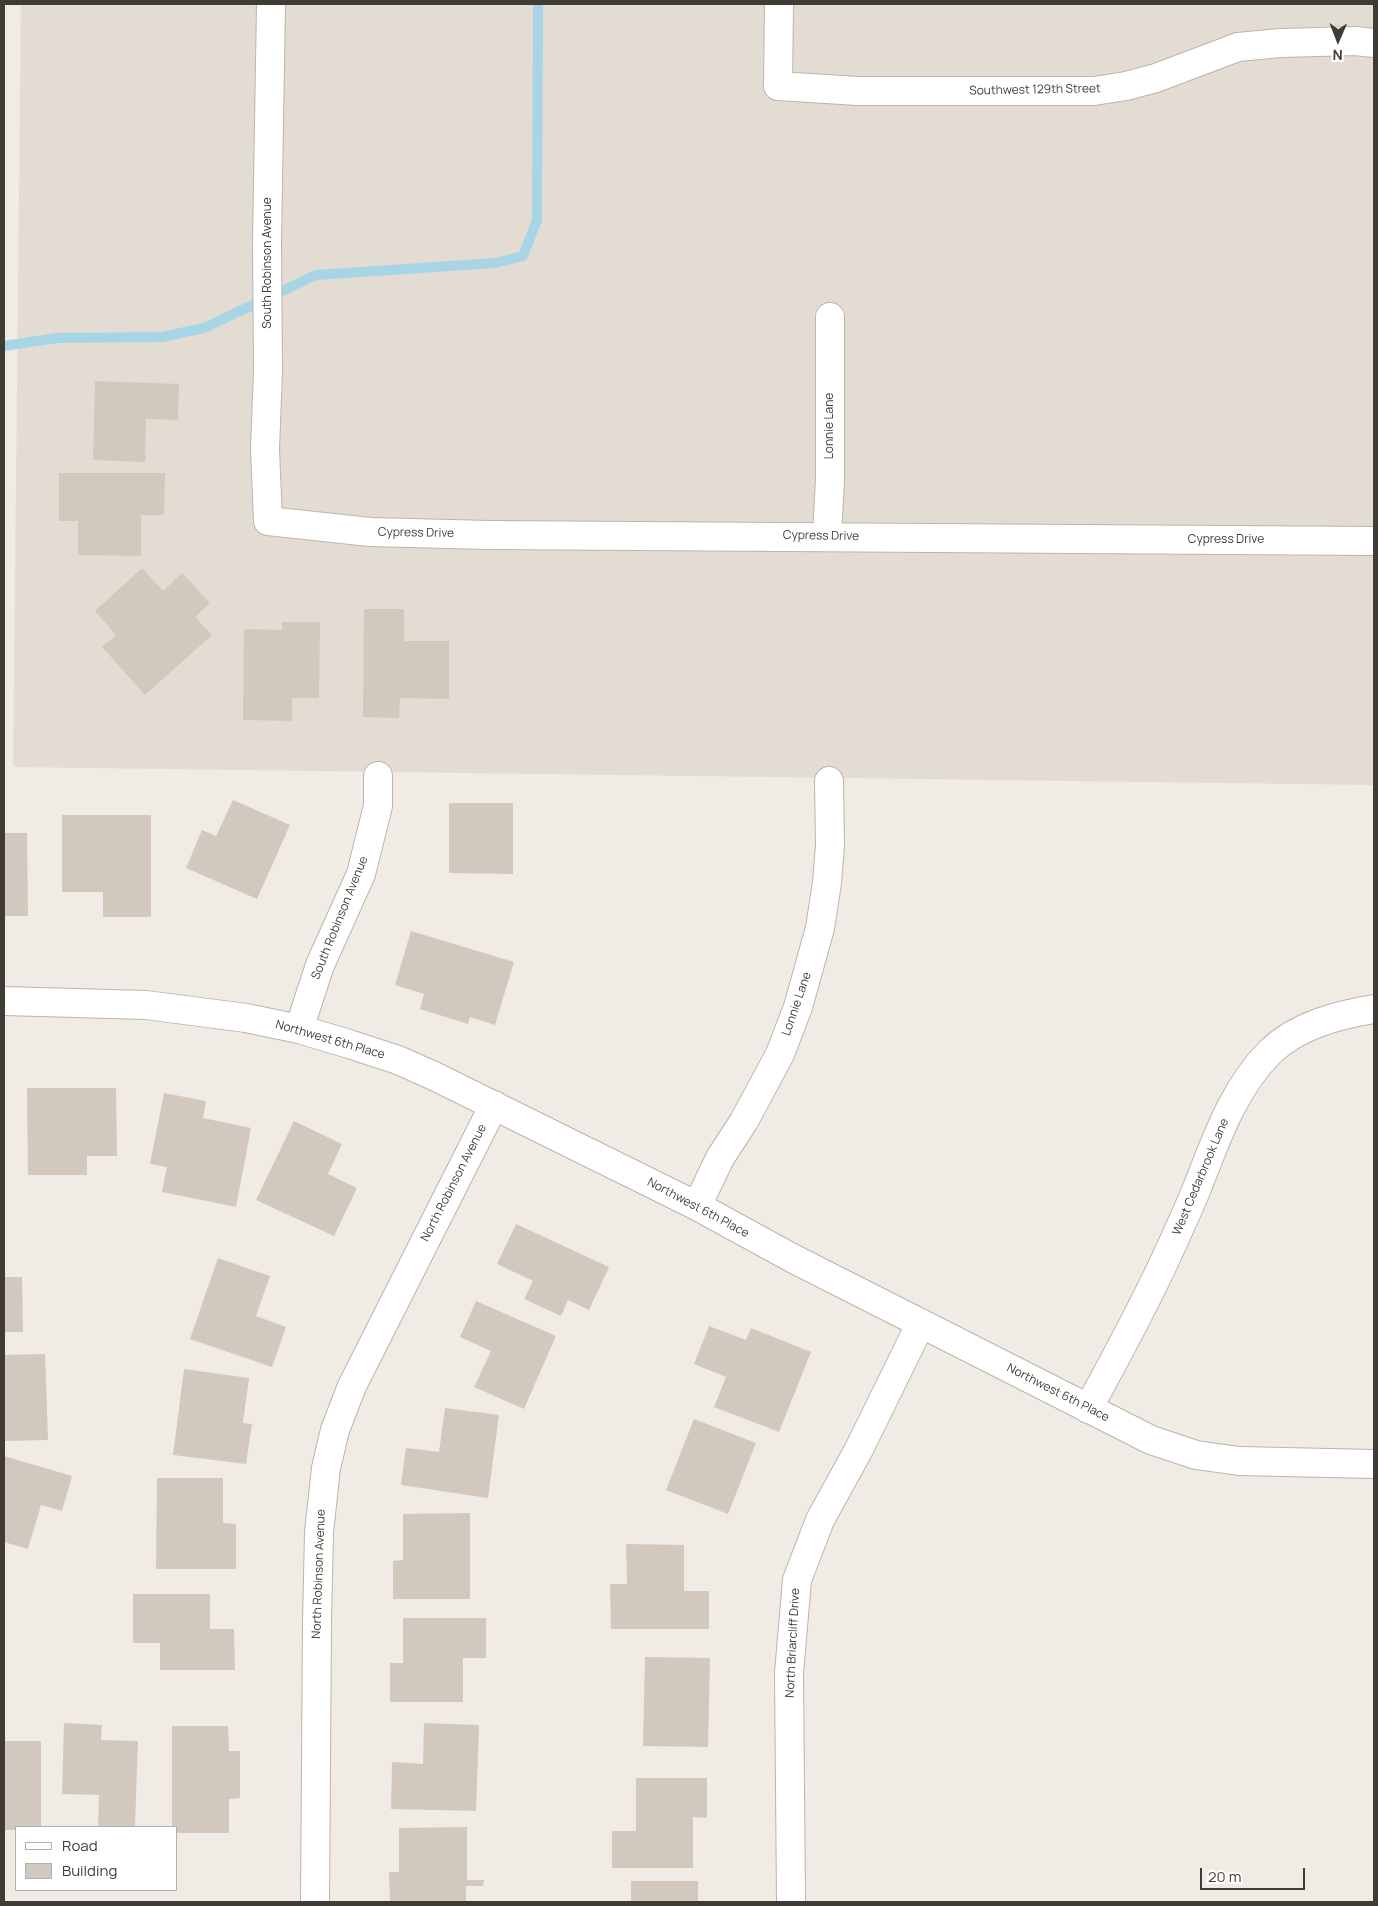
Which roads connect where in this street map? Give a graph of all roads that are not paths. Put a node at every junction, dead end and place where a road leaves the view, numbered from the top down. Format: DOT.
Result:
graph roads {
  1 [pos="271,4"];
  2 [pos="779,4"];
  3 [pos="1374,42"];
  4 [pos="830,317"];
  5 [pos="268,521"];
  6 [pos="827,536"];
  7 [pos="1374,541"];
  8 [pos="378,776"];
  9 [pos="829,781"];
  10 [pos="4,1001"];
  11 [pos="1374,1009"];
  12 [pos="299,1029"];
  13 [pos="494,1105"];
  14 [pos="698,1206"];
  15 [pos="921,1323"];
  16 [pos="1088,1409"];
  17 [pos="1374,1464"];
  18 [pos="315,1902"];
  19 [pos="791,1902"];
  1 -- 5 [label="street, South Robinson Avenue"];
  2 -- 3 [label="street, Southwest 129th Street"];
  4 -- 6 [label="street, Lonnie Lane"];
  5 -- 6 [label="street, Cypress Drive"];
  6 -- 7 [label="street, Cypress Drive"];
  8 -- 12 [label="street, South Robinson Avenue"];
  9 -- 14 [label="street, Lonnie Lane"];
  10 -- 12 [label="street, Northwest 6th Place"];
  11 -- 16 [label="street, West Cedarbrook Lane"];
  12 -- 13 [label="street, Northwest 6th Place"];
  13 -- 14 [label="street, Northwest 6th Place"];
  13 -- 18 [label="street, North Robinson Avenue"];
  14 -- 15 [label="street, Northwest 6th Place"];
  15 -- 16 [label="street, Northwest 6th Place"];
  15 -- 19 [label="street, North Briarcliff Drive"];
  16 -- 17 [label="street, Northwest 6th Place"];
}
